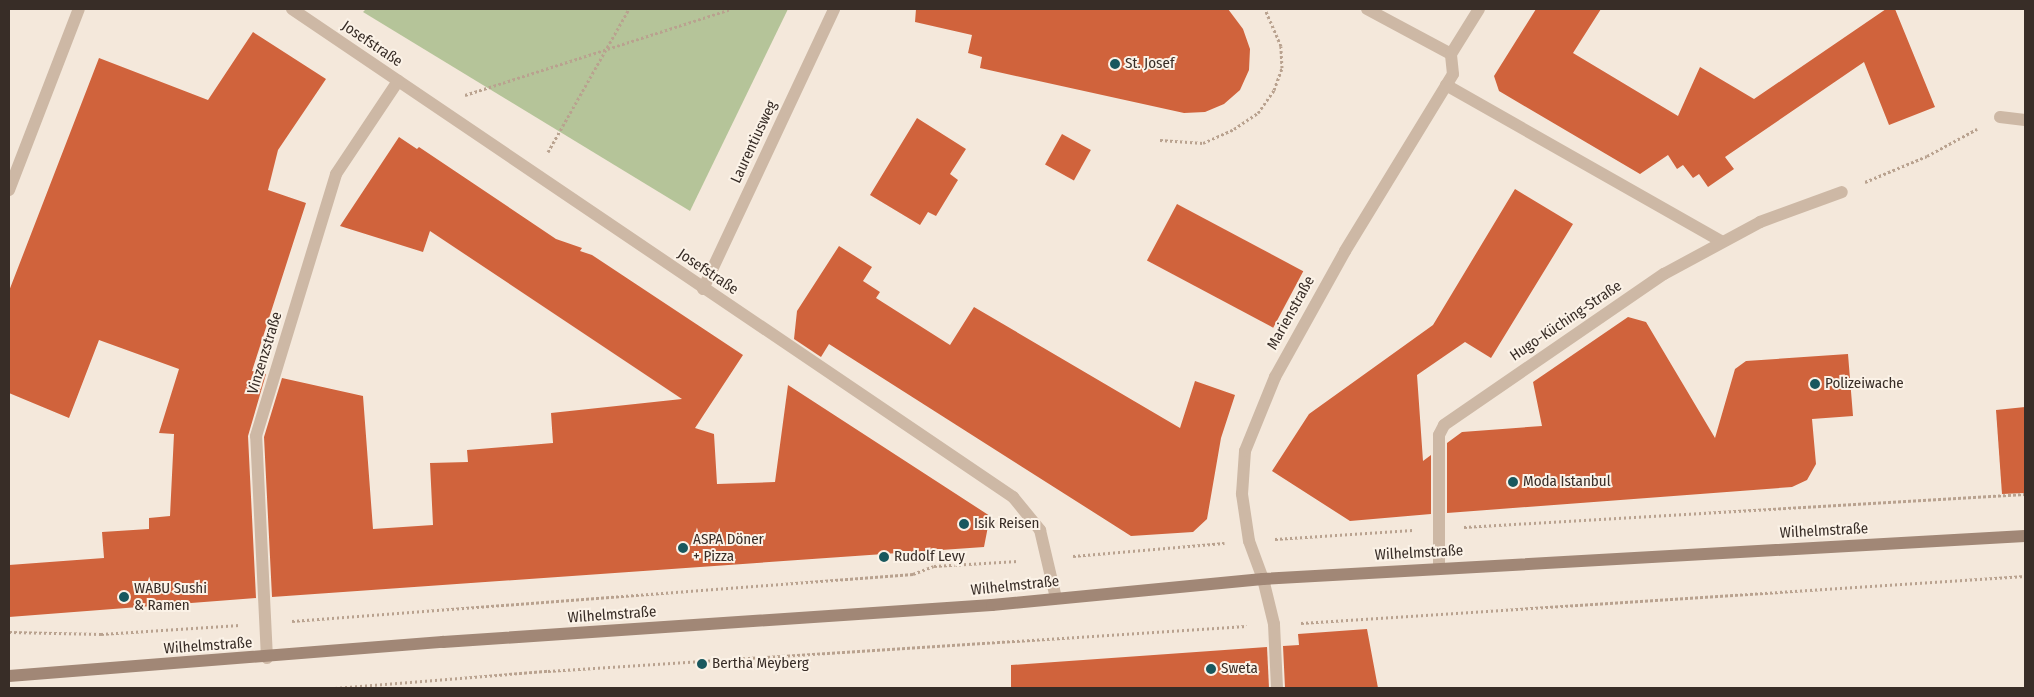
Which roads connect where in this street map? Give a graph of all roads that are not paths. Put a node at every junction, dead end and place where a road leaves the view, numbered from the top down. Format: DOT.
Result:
graph roads {
  1 [pos="79,9"];
  2 [pos="292,9"];
  3 [pos="834,9"];
  4 [pos="1367,9"];
  5 [pos="1479,9"];
  6 [pos="1452,54"];
  7 [pos="398,81"];
  8 [pos="1446,85"];
  9 [pos="2000,117"];
  10 [pos="2025,120"];
  11 [pos="9,190"];
  12 [pos="1842,192"];
  13 [pos="1721,241"];
  14 [pos="703,288"];
  15 [pos="2025,536"];
  16 [pos="1439,568"];
  17 [pos="1263,579"];
  18 [pos="1056,598"];
  19 [pos="267,658"];
  20 [pos="9,676"];
  21 [pos="1277,688"];
  1 -- 11 [label="street"];
  2 -- 7 [label="street, Josefstraße"];
  3 -- 14 [label="street, Laurentiusweg"];
  4 -- 6 [label="street"];
  5 -- 6 [label="street, Marienstraße"];
  6 -- 8 [label="street, Marienstraße"];
  7 -- 14 [label="street, Josefstraße"];
  7 -- 19 [label="street, Vinzenzstraße"];
  8 -- 13 [label="street"];
  8 -- 17 [label="street, Marienstraße"];
  9 -- 10 [label="street"];
  12 -- 13 [label="street, Hugo-Küching-Straße"];
  13 -- 16 [label="street, Hugo-Küching-Straße"];
  14 -- 18 [label="street, Josefstraße"];
  15 -- 16 [label="main road, Wilhelmstraße"];
  16 -- 17 [label="main road, Wilhelmstraße"];
  17 -- 18 [label="main road, Wilhelmstraße"];
  17 -- 21 [label="street, Marienstraße"];
  18 -- 19 [label="main road, Wilhelmstraße"];
  19 -- 20 [label="main road, Wilhelmstraße"];
}
